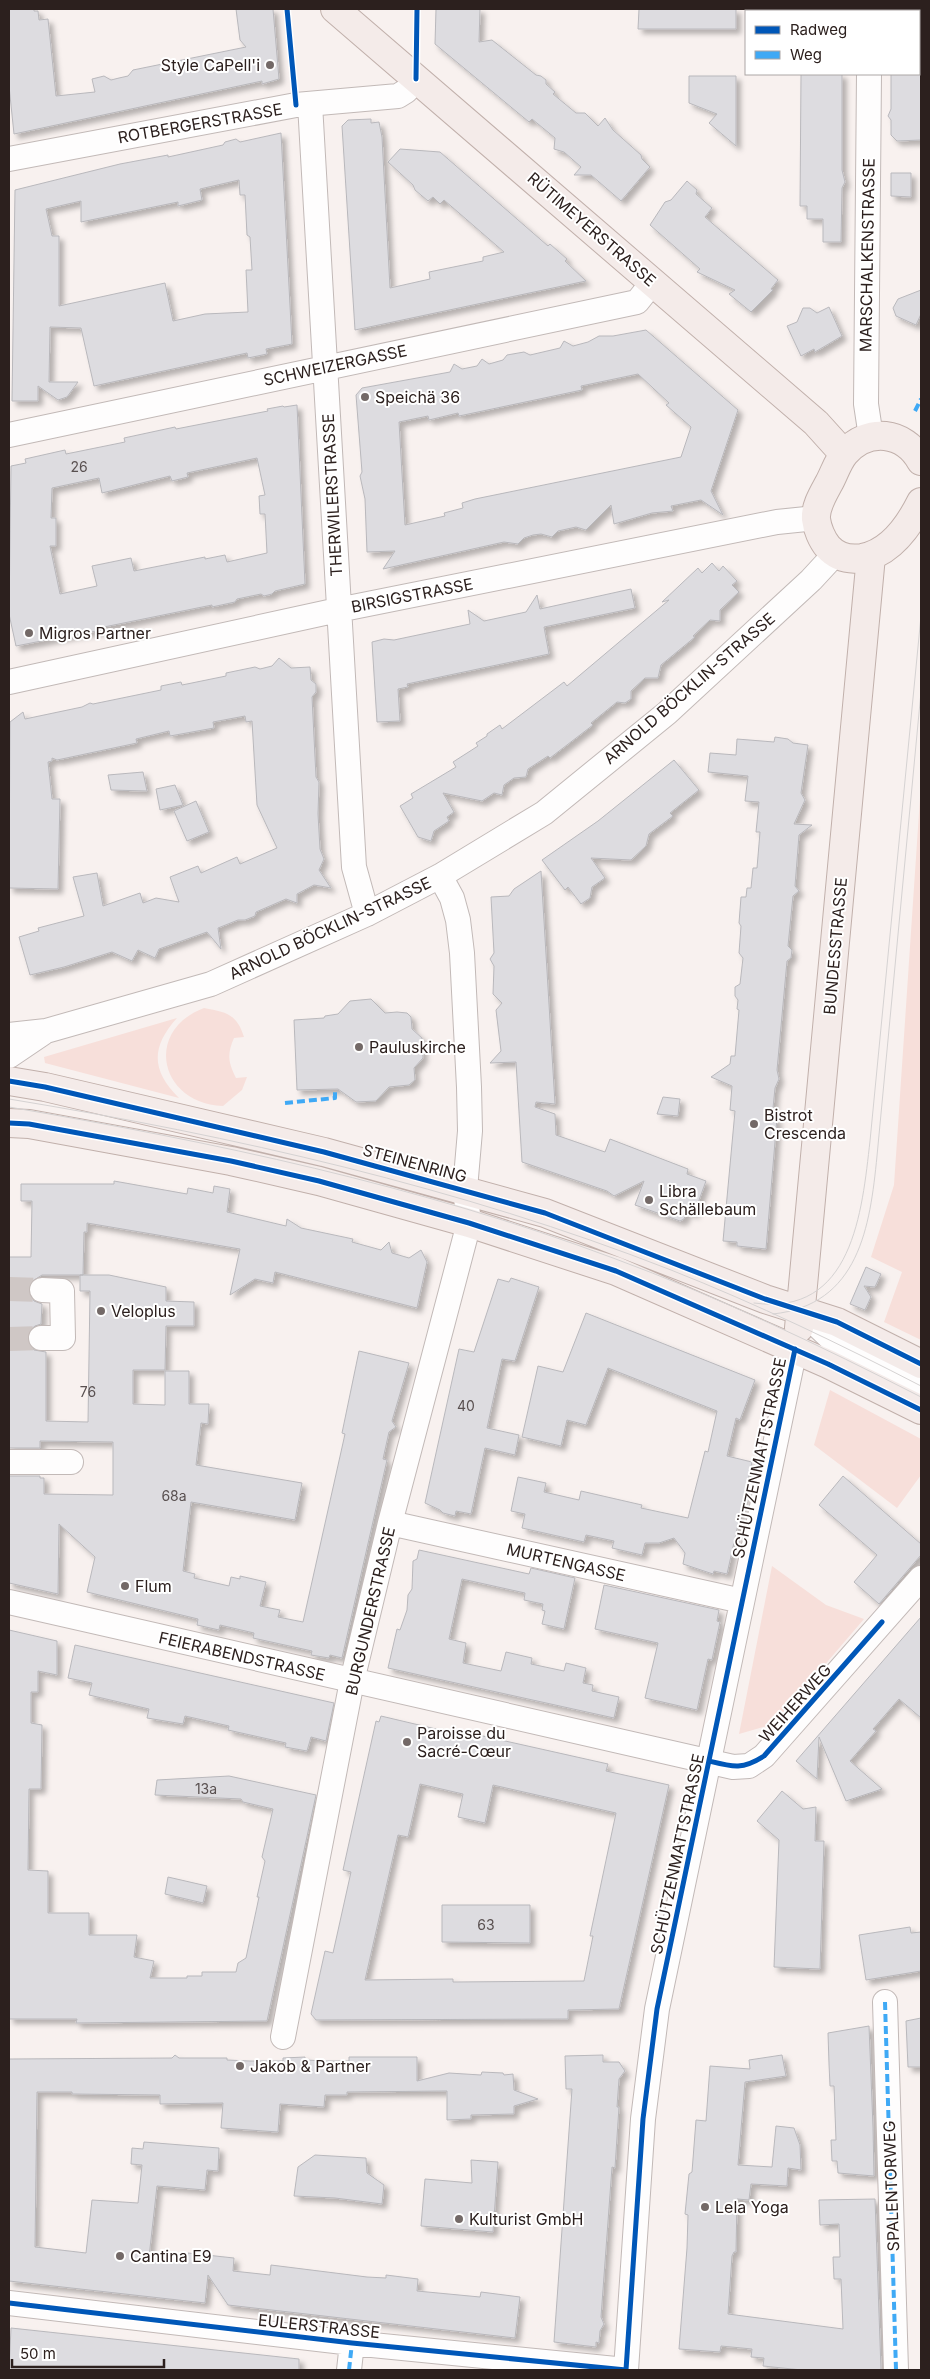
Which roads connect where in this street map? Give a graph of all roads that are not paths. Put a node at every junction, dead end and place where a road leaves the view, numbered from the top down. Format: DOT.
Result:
graph roads {
  1 [pos="335,9"];
  2 [pos="869,75"];
  3 [pos="416,79"];
  4 [pos="310,104"];
  5 [pos="9,158"];
  6 [pos="653,282"];
  7 [pos="325,367"];
  8 [pos="9,435"];
  9 [pos="870,437"];
  10 [pos="920,453"];
  11 [pos="844,454"];
  12 [pos="921,502"];
  13 [pos="816,518"];
  14 [pos="835,554"];
  15 [pos="871,556"];
  16 [pos="338,610"];
  17 [pos="9,682"];
  18 [pos="440,876"];
  19 [pos="367,914"];
  20 [pos="46,1031"];
  21 [pos="9,1035"];
  22 [pos="9,1056"];
  23 [pos="9,1081"];
  24 [pos="9,1123"];
  25 [pos="464,1189"];
  26 [pos="469,1223"];
  27 [pos="42,1290"];
  28 [pos="798,1332"];
  29 [pos="41,1338"];
  30 [pos="921,1364"];
  31 [pos="921,1389"];
  32 [pos="921,1410"];
  33 [pos="9,1462"];
  34 [pos="71,1462"];
  35 [pos="390,1523"];
  36 [pos="921,1578"];
  37 [pos="9,1602"];
  38 [pos="742,1602"];
  39 [pos="352,1681"];
  40 [pos="709,1761"];
  41 [pos="885,2002"];
  42 [pos="283,2037"];
  43 [pos="9,2303"];
  44 [pos="352,2343"];
  45 [pos="348,2370"];
  46 [pos="626,2370"];
  47 [pos="896,2370"];
  1 -- 3 [label="main road, RÜTIMEYERSTRASSE"];
  2 -- 9 [label="street, MARSCHALKENSTRASSE"];
  3 -- 4 [label="street, ROTBERGERSTRASSE"];
  3 -- 6 [label="main road, RÜTIMEYERSTRASSE"];
  4 -- 5 [label="street, ROTBERGERSTRASSE"];
  4 -- 7 [label="street, THERWILERSTRASSE"];
  6 -- 7 [label="street, SCHWEIZERGASSE"];
  6 -- 11 [label="main road, RÜTIMEYERSTRASSE"];
  7 -- 8 [label="street, SCHWEIZERGASSE"];
  7 -- 16 [label="street, THERWILERSTRASSE"];
  9 -- 10 [label="main road"];
  9 -- 11 [label="main road"];
  11 -- 13 [label="main road"];
  12 -- 15 [label="main road"];
  13 -- 14 [label="main road"];
  13 -- 16 [label="street, BIRSIGSTRASSE"];
  14 -- 15 [label="main road"];
  14 -- 18 [label="street, ARNOLD BÖCKLIN-STRASSE"];
  15 -- 28 [label="main road, BUNDESSTRASSE"];
  16 -- 17 [label="street, BIRSIGSTRASSE"];
  16 -- 19 [label="street, THERWILERSTRASSE"];
  18 -- 19 [label="street, ARNOLD BÖCKLIN-STRASSE"];
  18 -- 25 [label="street, BURGUNDERSTRASSE"];
  19 -- 20 [label="street, ARNOLD BÖCKLIN-STRASSE"];
  20 -- 21 [label="street, ARNOLD BÖCKLIN-STRASSE"];
  20 -- 22 [label="street, ARNOLD BÖCKLIN-STRASSE"];
  23 -- 25 [label="main road, STEINENRING"];
  24 -- 26 [label="main road"];
  25 -- 26 [label="street, BURGUNDERSTRASSE"];
  25 -- 28 [label="main road, STEINENRING"];
  26 -- 28 [label="main road"];
  26 -- 35 [label="street, BURGUNDERSTRASSE"];
  27 -- 29 [label="street"];
  28 -- 30 [label="main road"];
  28 -- 31 [label="street"];
  28 -- 32 [label="main road"];
  28 -- 38 [label="street, SCHÜTZENMATTSTRASSE"];
  33 -- 34 [label="street"];
  35 -- 38 [label="street, MURTENGASSE"];
  35 -- 39 [label="street, BURGUNDERSTRASSE"];
  36 -- 40 [label="street, WEIHERWEG"];
  37 -- 39 [label="street, FEIERABENDSTRASSE"];
  38 -- 40 [label="street, SCHÜTZENMATTSTRASSE"];
  39 -- 40 [label="street, FEIERABENDSTRASSE"];
  39 -- 42 [label="street, BURGUNDERSTRASSE"];
  40 -- 46 [label="street, SCHÜTZENMATTSTRASSE"];
  41 -- 47 [label="street, SPALENTORWEG"];
  43 -- 44 [label="street, EULERSTRASSE"];
  44 -- 45 [label="street"];
  44 -- 46 [label="street, EULERSTRASSE"];
}
